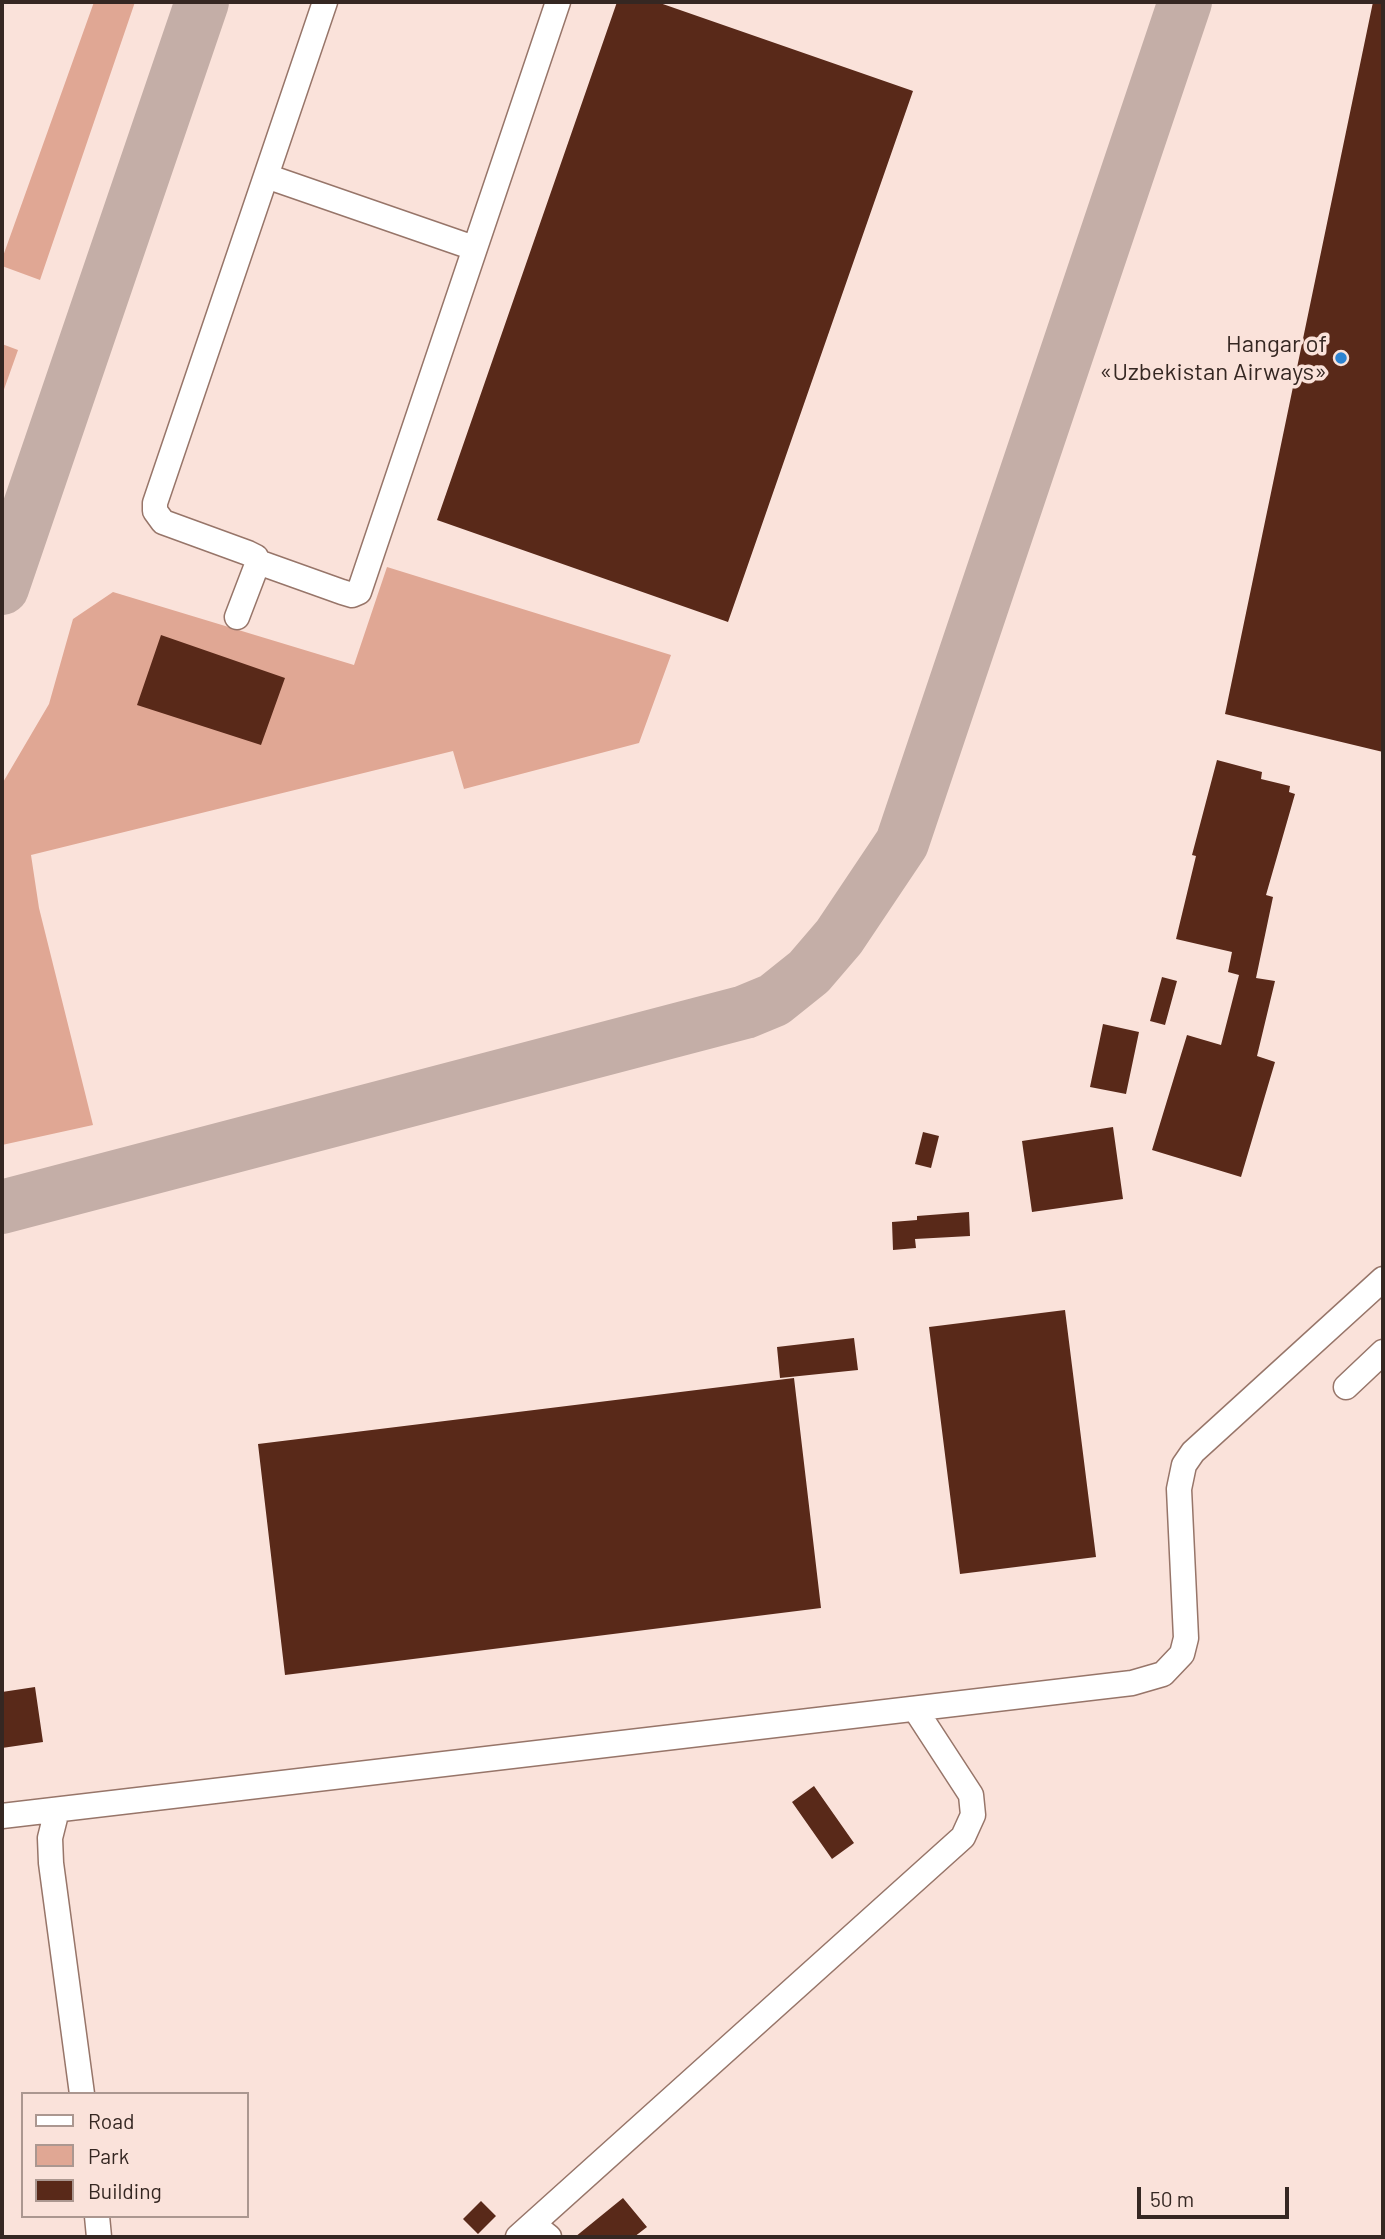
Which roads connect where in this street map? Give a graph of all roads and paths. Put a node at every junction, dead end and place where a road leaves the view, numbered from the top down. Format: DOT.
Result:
graph roads {
  1 [pos="558,2"];
  2 [pos="317,4"];
  3 [pos="266,176"];
  4 [pos="474,248"];
  5 [pos="258,562"];
  6 [pos="237,617"];
  7 [pos="1383,1279"];
  8 [pos="1383,1352"];
  9 [pos="1346,1387"];
  10 [pos="915,1709"];
  11 [pos="57,1810"];
  12 [pos="2,1816"];
  13 [pos="82,2092"];
  14 [pos="97,2218"];
  15 [pos="533,2233"];
  16 [pos="99,2237"];
  1 -- 4 [label="lane"];
  2 -- 3 [label="lane"];
  3 -- 4 [label="lane"];
  3 -- 5 [label="lane"];
  4 -- 5 [label="lane"];
  5 -- 6 [label="lane"];
  7 -- 10 [label="lane"];
  8 -- 9 [label="lane"];
  10 -- 11 [label="lane"];
  10 -- 15 [label="lane"];
  11 -- 12 [label="lane"];
  11 -- 13 [label="lane"];
  14 -- 16 [label="lane"];
}
